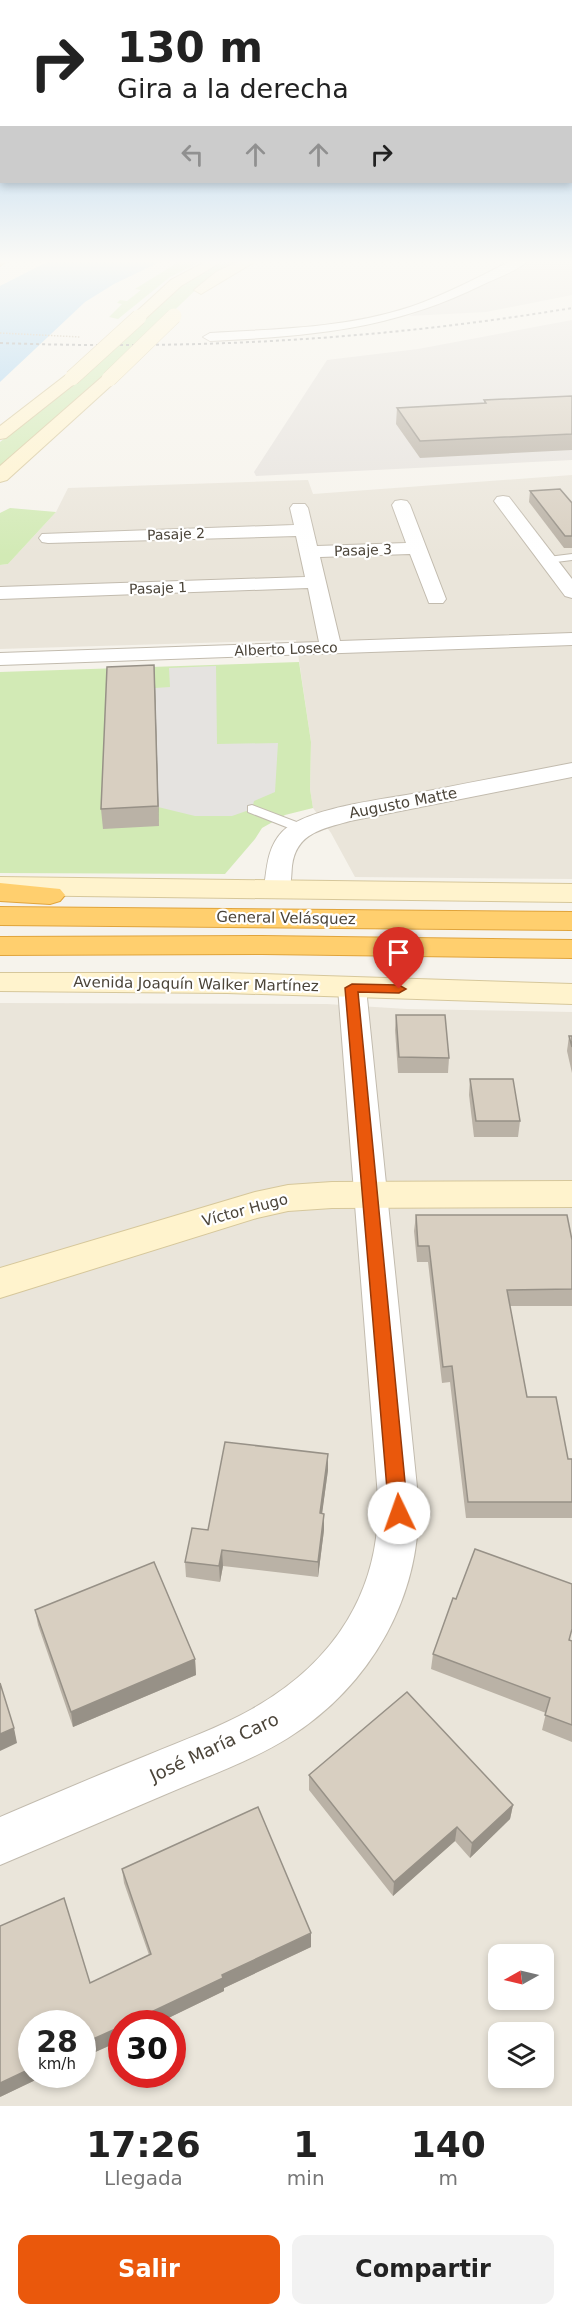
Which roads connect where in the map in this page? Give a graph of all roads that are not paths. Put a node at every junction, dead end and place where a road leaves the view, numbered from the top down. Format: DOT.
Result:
graph roads {
  1 [pos="93,359"];
  2 [pos="129,359"];
  3 [pos="0,434"];
  4 [pos="0,476"];
  5 [pos="503,501"];
  6 [pos="401,505"];
  7 [pos="299,508"];
  8 [pos="304,530"];
  9 [pos="48,538"];
  10 [pos="417,548"];
  11 [pos="309,552"];
  12 [pos="572,557"];
  13 [pos="548,560"];
  14 [pos="316,582"];
  15 [pos="572,592"];
  16 [pos="0,593"];
  17 [pos="436,599"];
  18 [pos="572,639"];
  19 [pos="331,647"];
  20 [pos="0,659"];
  21 [pos="572,770"];
  22 [pos="252,809"];
  23 [pos="303,829"];
  24 [pos="0,886"];
  25 [pos="277,888"];
  26 [pos="0,892"];
  27 [pos="572,893"];
  28 [pos="0,916"];
  29 [pos="378,919"];
  30 [pos="572,921"];
  31 [pos="262,945"];
  32 [pos="0,946"];
  33 [pos="572,949"];
  34 [pos="572,964"];
  35 [pos="0,982"];
  36 [pos="352,988"];
  37 [pos="572,994"];
  38 [pos="370,1194"];
  39 [pos="572,1194"];
  40 [pos="0,1283"];
  41 [pos="0,1841"];
  1 -- 3 [label="main road, bridge"];
  2 -- 4 [label="main road, bridge"];
  5 -- 13 [label="street"];
  6 -- 10 [label="street"];
  7 -- 8 [label="street"];
  8 -- 9 [label="street, Pasaje 2"];
  8 -- 11 [label="street"];
  10 -- 11 [label="street, Pasaje 3"];
  10 -- 17 [label="street"];
  11 -- 14 [label="street"];
  12 -- 13 [label="lane"];
  13 -- 15 [label="street"];
  14 -- 16 [label="street, Pasaje 1"];
  14 -- 19 [label="street"];
  18 -- 19 [label="street, Alberto Loseco"];
  19 -- 20 [label="street, Alberto Loseco"];
  21 -- 23 [label="street, Augusto Matte"];
  22 -- 23 [label="lane"];
  23 -- 25 [label="street, Augusto Matte"];
  24 -- 25 [label="main road"];
  25 -- 27 [label="main road"];
  26 -- 29 [label="highway"];
  28 -- 29 [label="highway, General Velásquez"];
  29 -- 30 [label="highway, General Velásquez"];
  31 -- 32 [label="highway, General Velásquez"];
  31 -- 33 [label="highway, General Velásquez"];
  31 -- 34 [label="highway"];
  35 -- 36 [label="main road, Avenida Joaquín Walker Martínez"];
  36 -- 37 [label="main road, Avenida Joaquín Walker Martínez"];
  36 -- 38 [label="street, José María Caro"];
  38 -- 39 [label="main road, Víctor Hugo"];
  38 -- 40 [label="main road, Víctor Hugo"];
  38 -- 41 [label="street, José María Caro"];
}
